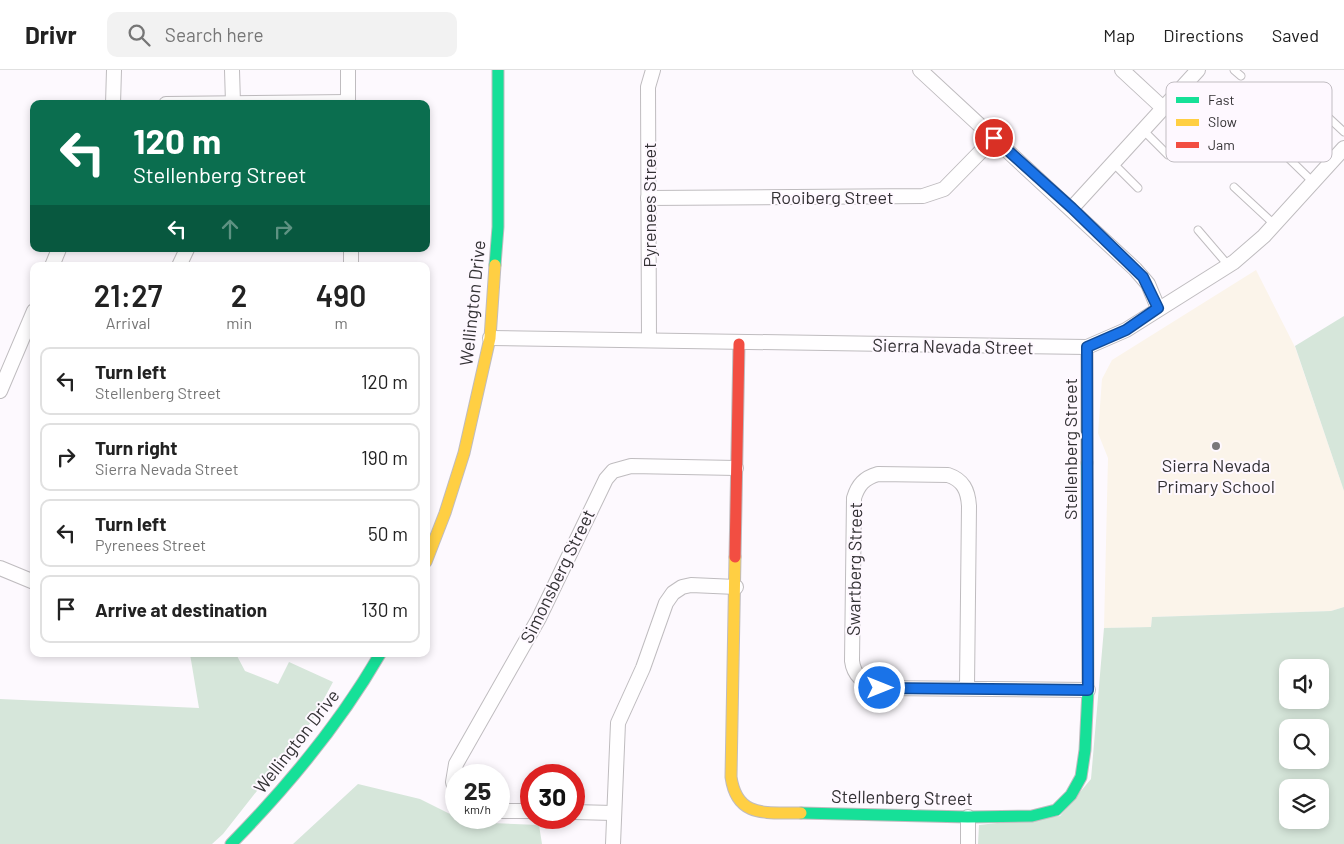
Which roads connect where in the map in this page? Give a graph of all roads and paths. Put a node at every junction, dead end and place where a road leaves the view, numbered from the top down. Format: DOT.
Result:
graph roads {
  1 [pos="114,70"];
  2 [pos="232,70"];
  3 [pos="348,70"];
  4 [pos="498,70"];
  5 [pos="653,70"];
  6 [pos="920,70"];
  7 [pos="1122,70"];
  8 [pos="1198,70"];
  9 [pos="1234,70"];
  10 [pos="1241,76"];
  11 [pos="1187,82"];
  12 [pos="113,100"];
  13 [pos="233,100"];
  14 [pos="348,100"];
  15 [pos="1166,102"];
  16 [pos="1166,104"];
  17 [pos="1332,121"];
  18 [pos="1143,130"];
  19 [pos="1344,132"];
  20 [pos="994,138"];
  21 [pos="1344,148"];
  22 [pos="1166,153"];
  23 [pos="1332,161"];
  24 [pos="1292,162"];
  25 [pos="1331,162"];
  26 [pos="1113,163"];
  27 [pos="1313,182"];
  28 [pos="1138,188"];
  29 [pos="1234,188"];
  30 [pos="648,198"];
  31 [pos="1072,208"];
  32 [pos="1274,225"];
  33 [pos="1198,230"];
  34 [pos="1228,265"];
  35 [pos="1158,308"];
  36 [pos="30,320"];
  37 [pos="490,338"];
  38 [pos="649,340"];
  39 [pos="739,344"];
  40 [pos="1087,347"];
  41 [pos="0,391"];
  42 [pos="736,468"];
  43 [pos="430,552"];
  44 [pos="0,568"];
  45 [pos="30,580"];
  46 [pos="736,587"];
  47 [pos="378,657"];
  48 [pos="967,687"];
  49 [pos="1088,690"];
  50 [pos="456,764"];
  51 [pos="585,812"];
  52 [pos="614,813"];
  53 [pos="968,817"];
  54 [pos="231,844"];
  55 [pos="613,844"];
  56 [pos="968,844"];
  1 -- 12 [label="street"];
  2 -- 13 [label="street"];
  3 -- 14 [label="street"];
  4 -- 37 [label="street, Wellington Drive"];
  5 -- 30 [label="street, Pyrenees Street"];
  6 -- 20 [label="street"];
  7 -- 15 [label="street"];
  8 -- 11 [label="street"];
  9 -- 10 [label="lane"];
  16 -- 18 [label="street"];
  17 -- 19 [label="lane"];
  18 -- 22 [label="lane"];
  18 -- 26 [label="street"];
  20 -- 30 [label="street, Rooiberg Street"];
  20 -- 31 [label="street"];
  21 -- 23 [label="street, Sierra Nevada Street"];
  24 -- 27 [label="lane"];
  25 -- 27 [label="street, Sierra Nevada Street"];
  26 -- 28 [label="lane"];
  26 -- 31 [label="street"];
  27 -- 32 [label="street, Sierra Nevada Street"];
  29 -- 32 [label="lane"];
  30 -- 38 [label="street, Pyrenees Street"];
  31 -- 35 [label="street"];
  32 -- 34 [label="street, Sierra Nevada Street"];
  33 -- 34 [label="lane"];
  34 -- 35 [label="street, Sierra Nevada Street"];
  35 -- 40 [label="street, Sierra Nevada Street"];
  36 -- 41 [label="street"];
  37 -- 38 [label="street, Sierra Nevada Street"];
  37 -- 43 [label="street, Wellington Drive"];
  38 -- 39 [label="street, Sierra Nevada Street"];
  39 -- 40 [label="street, Sierra Nevada Street"];
  39 -- 42 [label="street, Stellenberg Street"];
  40 -- 49 [label="street, Stellenberg Street"];
  42 -- 46 [label="street, Stellenberg Street"];
  42 -- 50 [label="street, Simonsberg Street"];
  44 -- 45 [label="street"];
  46 -- 52 [label="street"];
  46 -- 53 [label="street, Stellenberg Street"];
  47 -- 54 [label="street, Wellington Drive"];
  48 -- 48 [label="street, Swartberg Street"];
  48 -- 49 [label="street, Swartberg Street"];
  49 -- 53 [label="street, Stellenberg Street"];
  51 -- 52 [label="street"];
  52 -- 55 [label="street"];
  53 -- 56 [label="street"];
}
